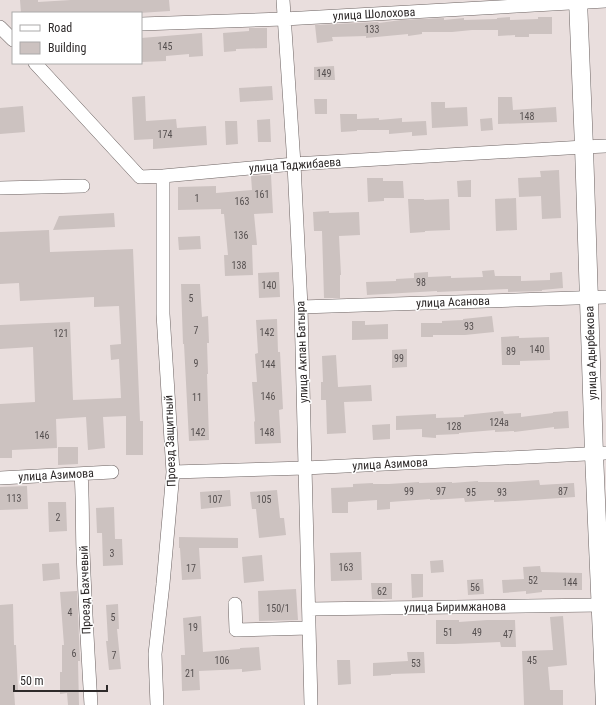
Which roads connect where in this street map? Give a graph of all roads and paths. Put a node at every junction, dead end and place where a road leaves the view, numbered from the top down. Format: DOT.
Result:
graph roads {
  1 [pos="283,0"];
  2 [pos="578,1"];
  3 [pos="606,1"];
  4 [pos="284,19"];
  5 [pos="142,24"];
  6 [pos="0,27"];
  7 [pos="12,39"];
  8 [pos="36,64"];
  9 [pos="606,146"];
  10 [pos="584,147"];
  11 [pos="294,164"];
  12 [pos="163,176"];
  13 [pos="83,186"];
  14 [pos="0,188"];
  15 [pos="598,297"];
  16 [pos="301,307"];
  17 [pos="600,454"];
  18 [pos="305,468"];
  19 [pos="112,472"];
  20 [pos="173,472"];
  21 [pos="81,474"];
  22 [pos="0,478"];
  23 [pos="235,604"];
  24 [pos="601,605"];
  25 [pos="309,609"];
  26 [pos="309,628"];
  27 [pos="91,705"];
  28 [pos="157,705"];
  29 [pos="311,705"];
  30 [pos="606,705"];
  1 -- 4 [label="street, улица Акпан Батыра"];
  2 -- 3 [label="street, улица Шолохова"];
  2 -- 4 [label="street, улица Шолохова"];
  2 -- 10 [label="main road, улица Адырбекова"];
  4 -- 5 [label="street, улица Шолохова"];
  4 -- 11 [label="street, улица Акпан Батыра"];
  6 -- 7 [label="street"];
  8 -- 12 [label="street, улица Таджибаева"];
  9 -- 10 [label="street, улица Таджибаева"];
  10 -- 11 [label="street, улица Таджибаева"];
  10 -- 15 [label="main road, улица Адырбекова"];
  11 -- 12 [label="street, улица Таджибаева"];
  11 -- 16 [label="street, улица Акпан Батыра"];
  12 -- 20 [label="street, Проезд Защитный"];
  13 -- 14 [label="street"];
  15 -- 16 [label="street, улица Асанова"];
  15 -- 17 [label="main road, улица Адырбекова"];
  16 -- 18 [label="street, улица Акпан Батыра"];
  17 -- 18 [label="street, улица Азимова"];
  17 -- 24 [label="main road, улица Адырбекова"];
  18 -- 20 [label="street, улица Азимова"];
  18 -- 25 [label="street, улица Акпан Батыра"];
  19 -- 21 [label="street, улица Азимова"];
  20 -- 28 [label="street, Проезд Защитный"];
  21 -- 22 [label="street, улица Азимова"];
  21 -- 27 [label="street, Проезд Бахчевый"];
  23 -- 26 [label="street"];
  24 -- 25 [label="street, улица Биримжанова"];
  24 -- 30 [label="main road, улица Адырбекова"];
  25 -- 26 [label="street, улица Акпан Батыра"];
  26 -- 29 [label="street, улица Акпан Батыра"];
}
